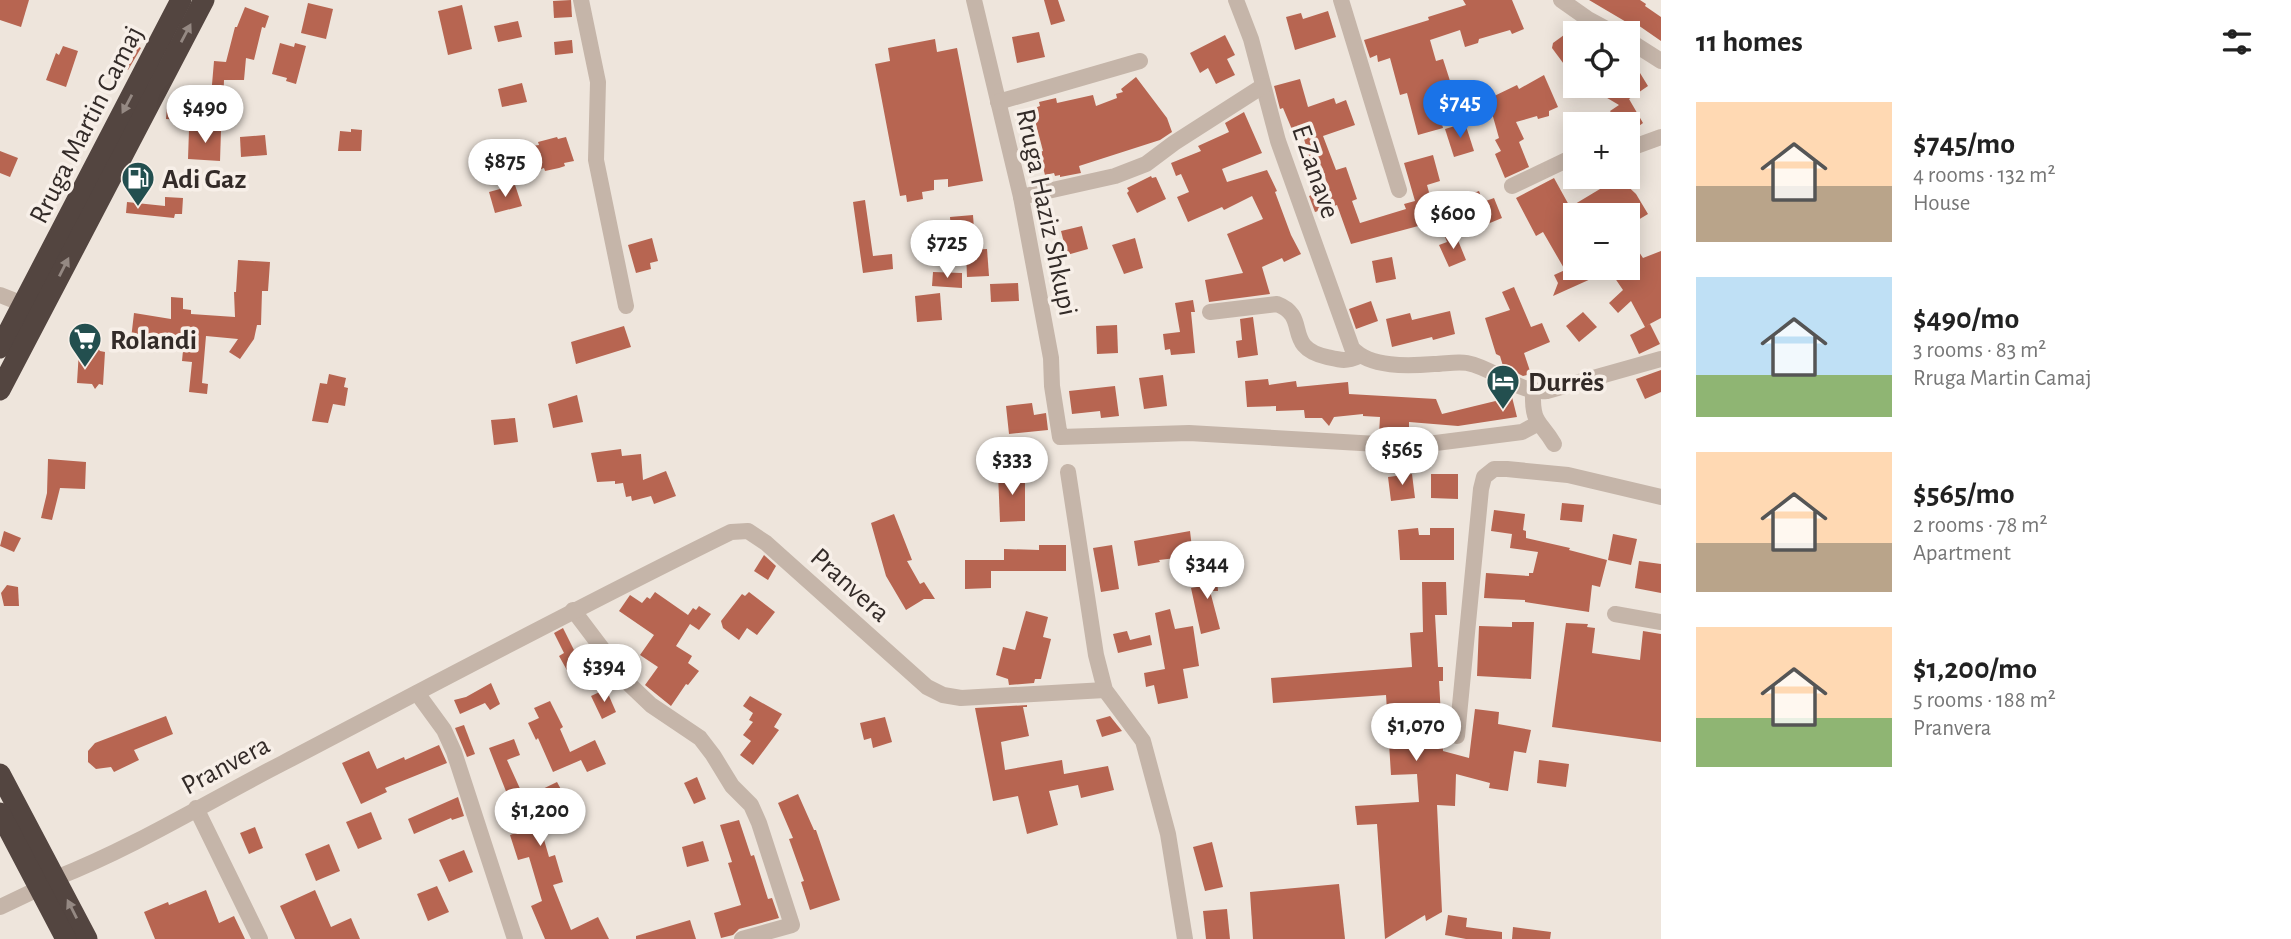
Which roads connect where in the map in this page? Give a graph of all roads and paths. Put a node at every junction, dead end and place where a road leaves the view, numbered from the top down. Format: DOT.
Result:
graph roads {
  1 [pos="181,0"];
  2 [pos="204,0"];
  3 [pos="581,0"];
  4 [pos="974,0"];
  5 [pos="1236,0"];
  6 [pos="1341,0"];
  7 [pos="1561,0"];
  8 [pos="1592,21"];
  9 [pos="1640,48"];
  10 [pos="1140,61"];
  11 [pos="1661,61"];
  12 [pos="1263,86"];
  13 [pos="998,102"];
  14 [pos="1661,137"];
  15 [pos="1640,145"];
  16 [pos="1563,162"];
  17 [pos="1512,186"];
  18 [pos="1399,190"];
  19 [pos="1021,197"];
  20 [pos="0,295"];
  21 [pos="23,304"];
  22 [pos="626,306"];
  23 [pos="1210,312"];
  24 [pos="0,348"];
  25 [pos="1359,356"];
  26 [pos="1661,359"];
  27 [pos="0,390"];
  28 [pos="1534,392"];
  29 [pos="1537,424"];
  30 [pos="1554,444"];
  31 [pos="1068,472"];
  32 [pos="1661,497"];
  33 [pos="573,610"];
  34 [pos="1615,614"];
  35 [pos="1661,622"];
  36 [pos="1105,690"];
  37 [pos="417,693"];
  38 [pos="1457,736"];
  39 [pos="0,774"];
  40 [pos="196,808"];
  41 [pos="0,813"];
  42 [pos="48,883"];
  43 [pos="0,907"];
  44 [pos="66,939"];
  45 [pos="88,939"];
  46 [pos="260,939"];
  47 [pos="515,939"];
  48 [pos="742,939"];
  49 [pos="1185,939"];
  1 -- 21 [label="highway, Rruga Martin Camaj, one-way"];
  27 -- 2 [label="highway, Rruga Martin Camaj, one-way"];
  3 -- 22 [label="street"];
  4 -- 13 [label="street, Rruga Haziz Shkupi"];
  5 -- 12 [label="street, E Zanave"];
  6 -- 18 [label="street"];
  7 -- 8 [label="street"];
  9 -- 11 [label="street"];
  10 -- 13 [label="street"];
  12 -- 19 [label="street"];
  12 -- 25 [label="street, E Zanave"];
  13 -- 19 [label="street, Rruga Haziz Shkupi"];
  14 -- 15 [label="street"];
  16 -- 17 [label="street"];
  19 -- 29 [label="street, Rruga Haziz Shkupi"];
  20 -- 21 [label="street"];
  21 -- 24 [label="highway, Rruga Martin Camaj"];
  23 -- 25 [label="street"];
  25 -- 28 [label="street"];
  26 -- 28 [label="street"];
  28 -- 29 [label="street"];
  29 -- 30 [label="street"];
  31 -- 36 [label="street"];
  32 -- 38 [label="street"];
  33 -- 36 [label="street, Pranvera"];
  33 -- 37 [label="street, Pranvera"];
  33 -- 48 [label="street"];
  34 -- 35 [label="street"];
  36 -- 49 [label="street"];
  37 -- 40 [label="street, Pranvera"];
  37 -- 47 [label="street"];
  39 -- 42 [label="highway"];
  40 -- 42 [label="street, Pranvera"];
  40 -- 46 [label="street"];
  41 -- 42 [label="highway"];
  42 -- 43 [label="street, Pranvera"];
  42 -- 44 [label="highway"];
  45 -- 42 [label="highway, one-way"];
}
